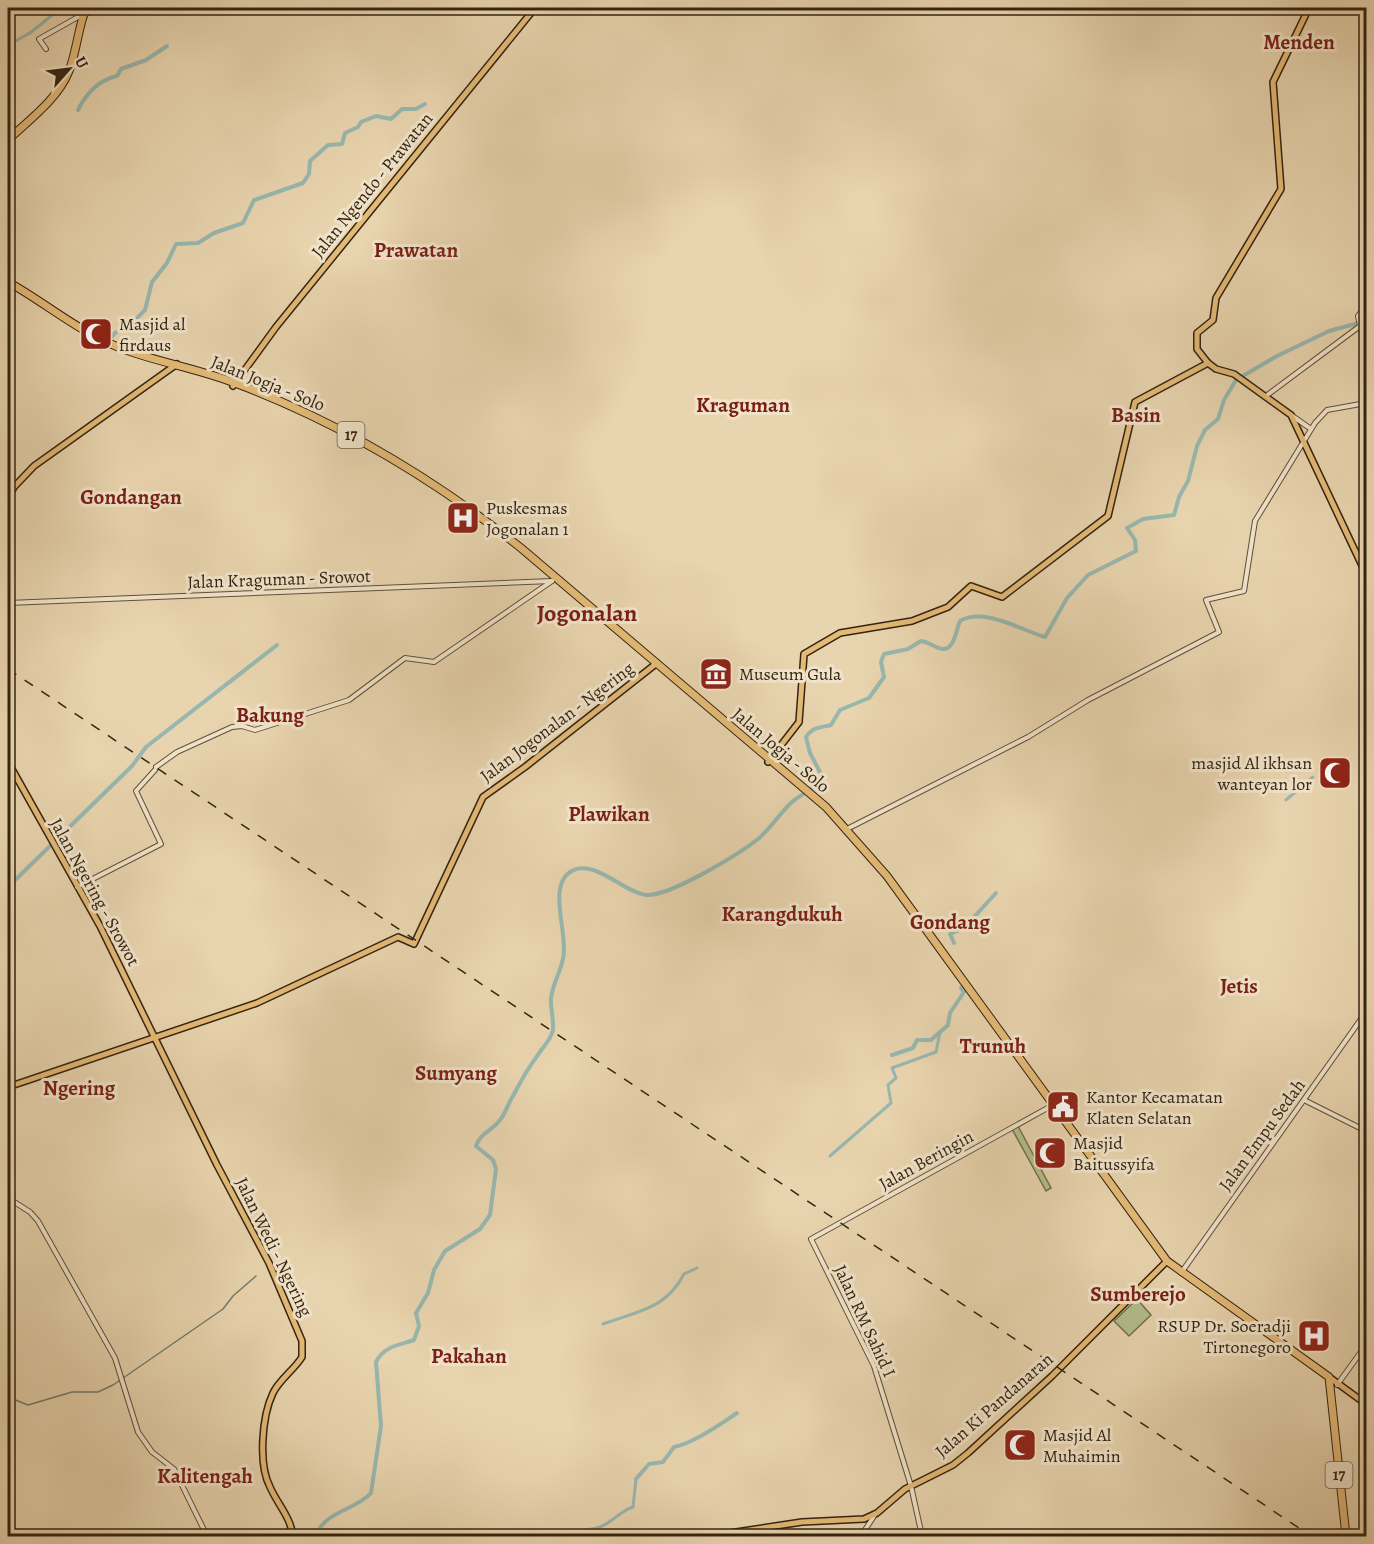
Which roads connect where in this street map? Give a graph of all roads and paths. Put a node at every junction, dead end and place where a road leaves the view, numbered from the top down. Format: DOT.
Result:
graph roads {
  1 [pos="96,8"];
  2 [pos="536,8"];
  3 [pos="1309,8"];
  4 [pos="85,10"];
  5 [pos="78,17"];
  6 [pos="46,49"];
  7 [pos="8,138"];
  8 [pos="8,284"];
  9 [pos="1366,305"];
  10 [pos="1208,363"];
  11 [pos="175,365"];
  12 [pos="234,384"];
  13 [pos="1266,396"];
  14 [pos="1366,403"];
  15 [pos="1291,415"];
  16 [pos="1311,429"];
  17 [pos="1304,442"];
  18 [pos="8,499"];
  19 [pos="457,503"];
  20 [pos="1366,574"];
  21 [pos="552,581"];
  22 [pos="8,603"];
  23 [pos="656,664"];
  24 [pos="769,761"];
  25 [pos="8,762"];
  26 [pos="808,794"];
  27 [pos="847,829"];
  28 [pos="77,887"];
  29 [pos="1366,1012"];
  30 [pos="155,1037"];
  31 [pos="8,1087"];
  32 [pos="1304,1100"];
  33 [pos="1051,1106"];
  34 [pos="1366,1131"];
  35 [pos="8,1198"];
  36 [pos="811,1239"];
  37 [pos="1166,1262"];
  38 [pos="1181,1273"];
  39 [pos="1366,1345"];
  40 [pos="1332,1382"];
  41 [pos="1366,1405"];
  42 [pos="910,1485"];
  43 [pos="868,1521"];
  44 [pos="207,1536"];
  45 [pos="293,1536"];
  46 [pos="710,1536"];
  47 [pos="861,1536"];
  48 [pos="922,1536"];
  49 [pos="1346,1536"];
  1 -- 4 [label="street"];
  2 -- 12 [label="main road, Jalan Ngendo - Prawatan"];
  3 -- 10 [label="main road"];
  4 -- 7 [label="highway"];
  5 -- 6 [label="street"];
  8 -- 11 [label="highway, Jalan Jogja - Solo / 17"];
  9 -- 13 [label="street"];
  10 -- 13 [label="main road"];
  10 -- 24 [label="main road"];
  11 -- 12 [label="highway, Jalan Jogja - Solo / 17"];
  11 -- 18 [label="main road"];
  12 -- 19 [label="highway, Jalan Jogja - Solo / 17"];
  13 -- 15 [label="main road"];
  14 -- 16 [label="street"];
  15 -- 16 [label="street"];
  15 -- 17 [label="main road"];
  16 -- 17 [label="street"];
  17 -- 20 [label="main road"];
  17 -- 27 [label="street"];
  19 -- 21 [label="highway, Jalan Jogja - Solo / 17"];
  19 -- 23 [label="highway, Jalan Jogja - Solo / 17"];
  21 -- 22 [label="street, Jalan Kraguman - Srowot"];
  21 -- 23 [label="highway, Jalan Jogja - Solo / 17"];
  21 -- 28 [label="street"];
  23 -- 24 [label="highway, Jalan Jogja - Solo / 17"];
  23 -- 30 [label="main road, Jalan Jogonalan - Ngering"];
  24 -- 26 [label="highway, Jalan Jogja - Solo / 17"];
  25 -- 28 [label="main road, Jalan Ngering - Srowot"];
  26 -- 27 [label="highway, Jalan Jogja - Solo / 17"];
  26 -- 33 [label="highway, Jalan Jogja - Solo / 17"];
  27 -- 33 [label="highway, Jalan Jogja - Solo / 17"];
  28 -- 30 [label="main road, Jalan Ngering - Srowot"];
  29 -- 32 [label="street, Jalan Empu Sedah"];
  30 -- 31 [label="main road"];
  30 -- 45 [label="main road, Jalan Wedi - Ngering"];
  32 -- 34 [label="street"];
  32 -- 38 [label="street, Jalan Empu Sedah"];
  33 -- 36 [label="street, Jalan Beringin"];
  33 -- 37 [label="highway, Jalan Jogja - Solo / 17"];
  35 -- 44 [label="street"];
  36 -- 42 [label="street, Jalan RM Sahid I"];
  37 -- 38 [label="highway, Jalan Jogja - Solo / 17"];
  37 -- 42 [label="main road, Jalan Ki Pandanaran"];
  38 -- 40 [label="highway, Jalan Jogja - Solo / 17"];
  39 -- 40 [label="street"];
  40 -- 41 [label="main road"];
  40 -- 49 [label="highway, 17"];
  42 -- 43 [label="main road, Jalan Ki Pandanaran"];
  42 -- 48 [label="street, Jalan RM Sahid I"];
  43 -- 46 [label="main road, Jalan Ki Pandanaran"];
  43 -- 47 [label="street"];
}
